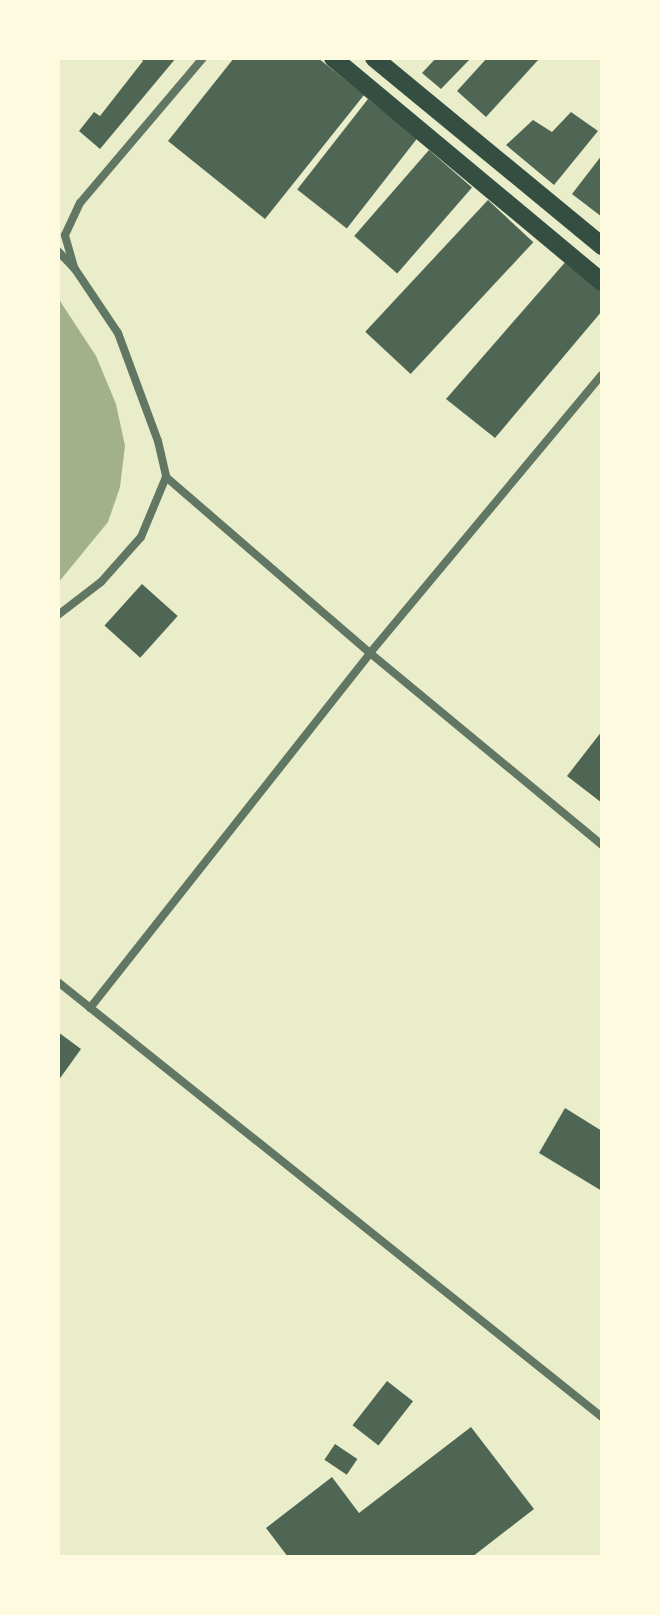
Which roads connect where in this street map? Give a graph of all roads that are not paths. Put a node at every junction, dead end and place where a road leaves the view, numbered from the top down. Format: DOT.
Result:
graph roads {
  1 [pos="203,58"];
  2 [pos="333,58"];
  3 [pos="374,58"];
  4 [pos="602,246"];
  5 [pos="58,251"];
  6 [pos="75,269"];
  7 [pos="602,282"];
  8 [pos="602,375"];
  9 [pos="166,477"];
  10 [pos="58,615"];
  11 [pos="370,653"];
  12 [pos="602,845"];
  13 [pos="58,982"];
  14 [pos="90,1008"];
  15 [pos="602,1417"];
  1 -- 6 [label="street"];
  2 -- 7 [label="main road"];
  3 -- 4 [label="main road"];
  5 -- 6 [label="street"];
  6 -- 9 [label="street"];
  8 -- 11 [label="street"];
  9 -- 10 [label="street"];
  9 -- 11 [label="street"];
  11 -- 12 [label="street"];
  11 -- 14 [label="street"];
  13 -- 14 [label="street"];
  14 -- 15 [label="street"];
}
